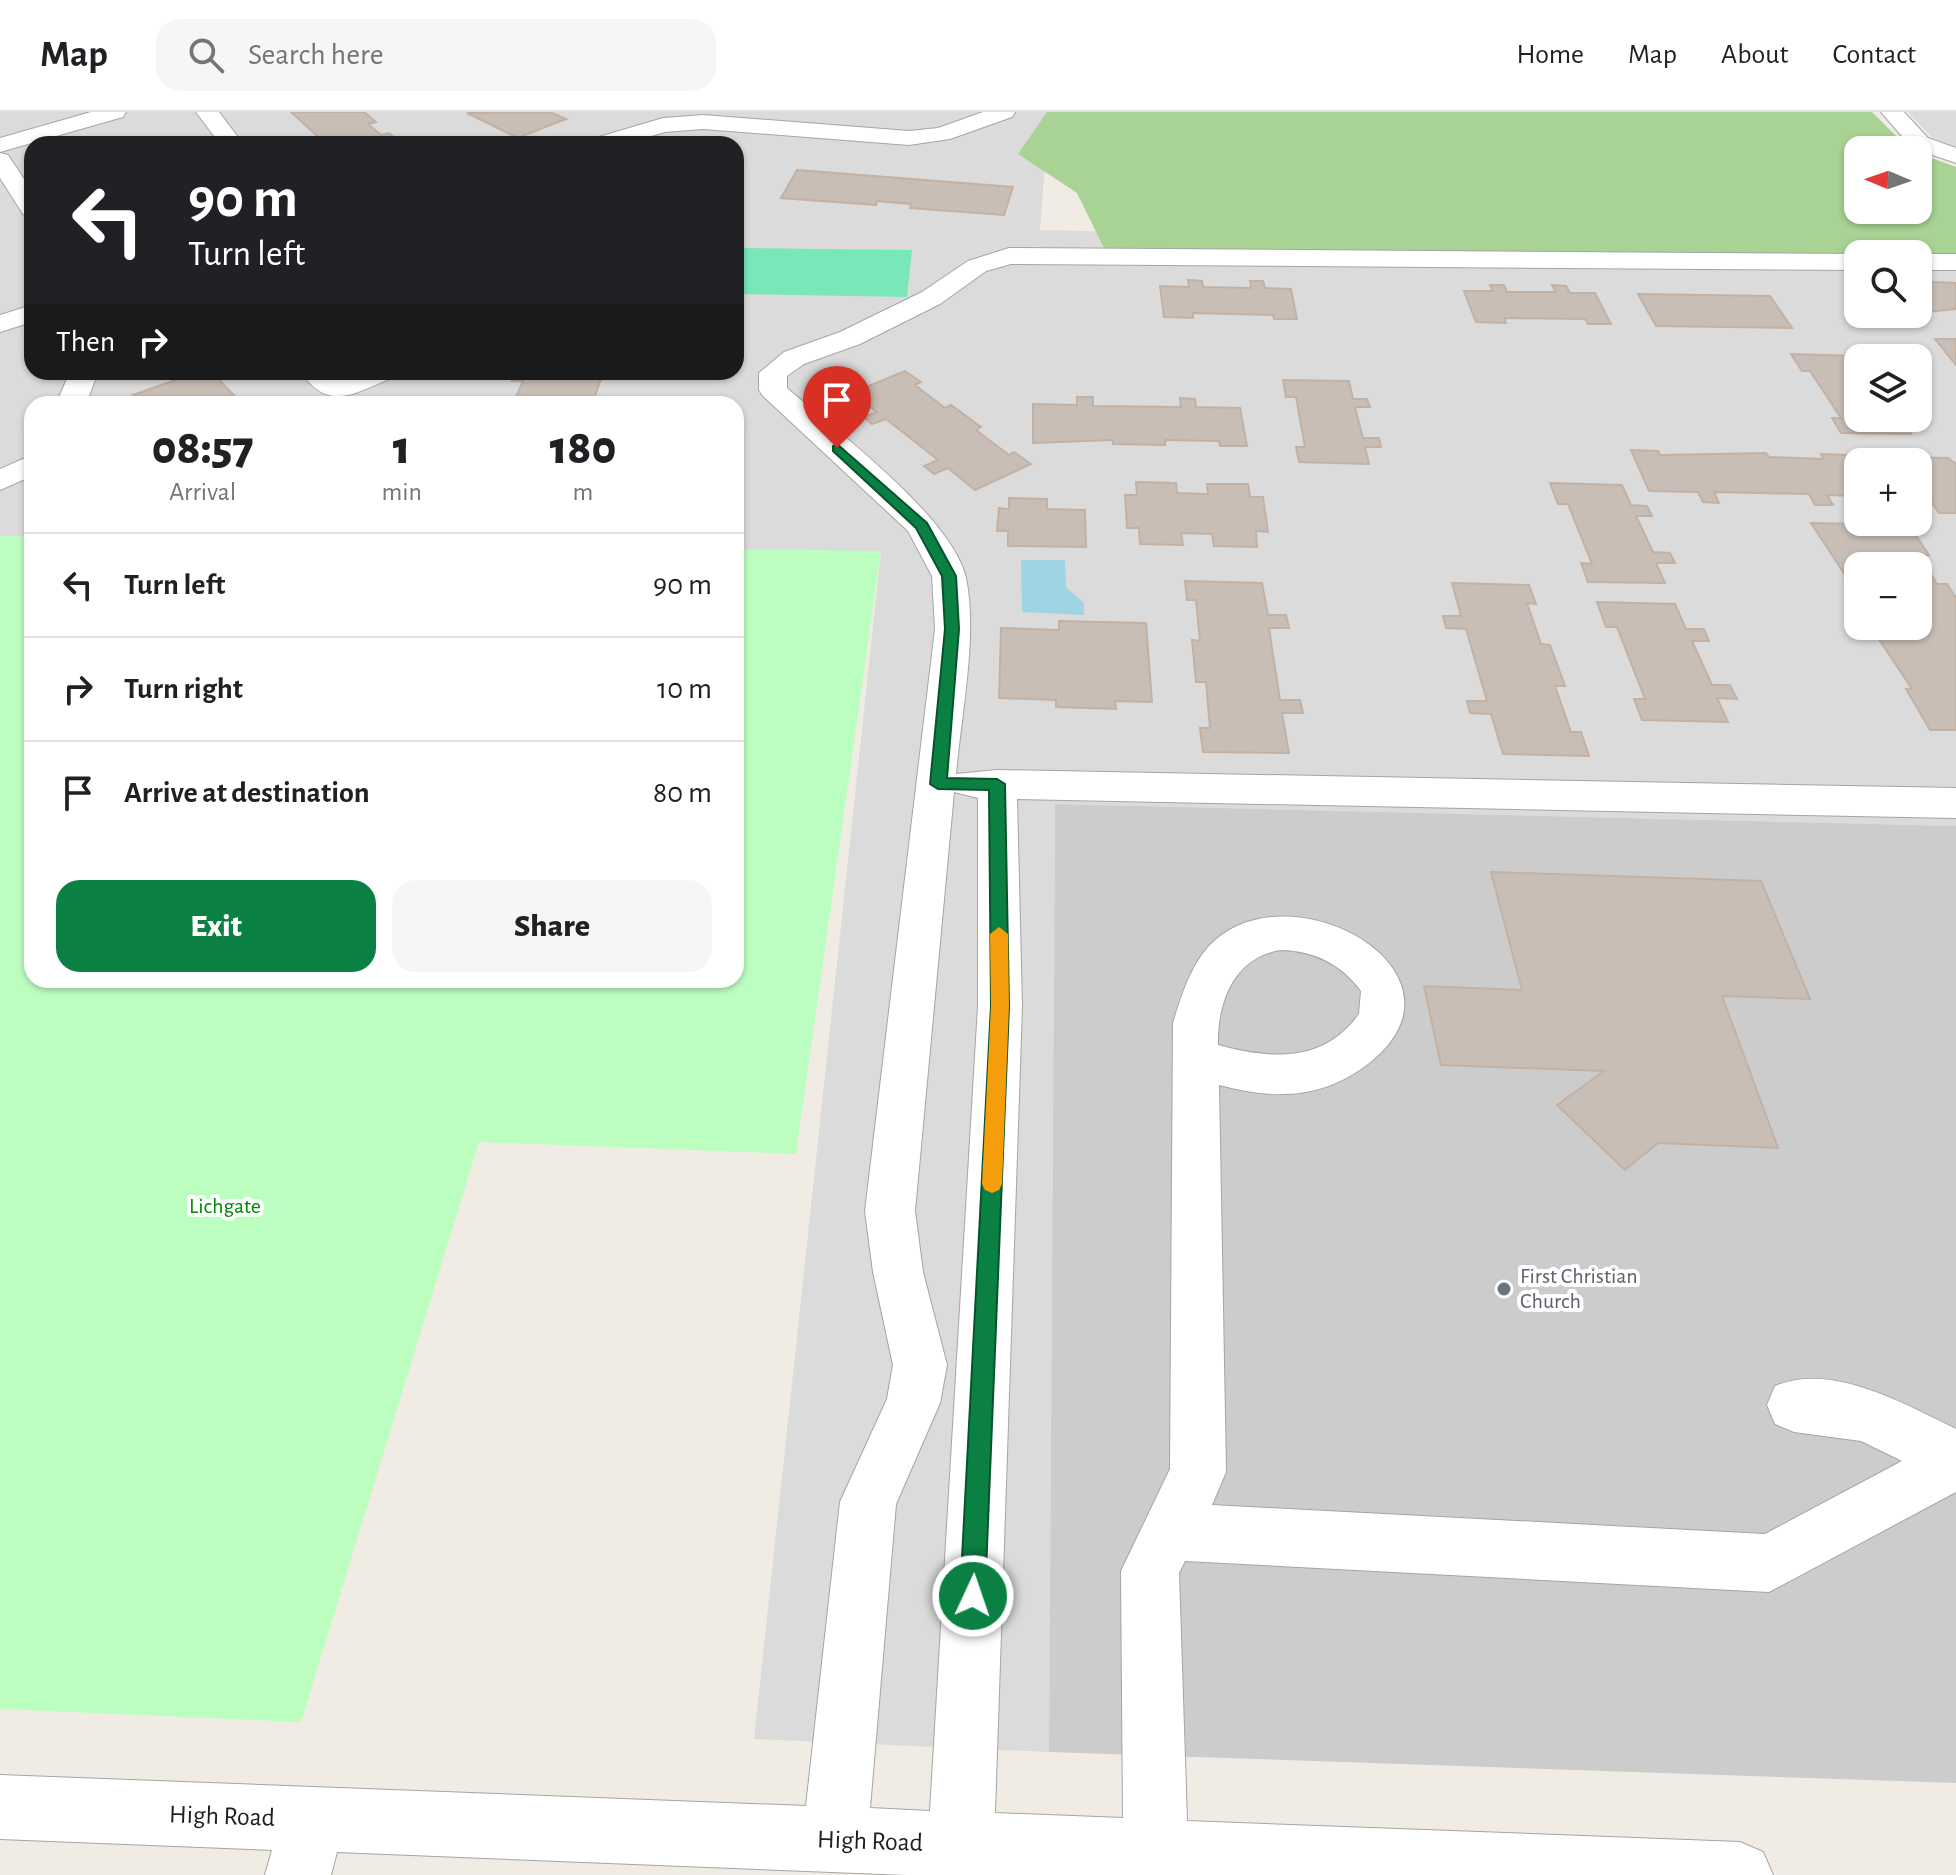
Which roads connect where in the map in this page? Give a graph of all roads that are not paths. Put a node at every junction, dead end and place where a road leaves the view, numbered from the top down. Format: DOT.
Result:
graph roads {
  1 [pos="115,112"];
  2 [pos="207,112"];
  3 [pos="1004,112"];
  4 [pos="1892,112"];
  5 [pos="657,118"];
  6 [pos="760,126"];
  7 [pos="31,136"];
  8 [pos="226,136"];
  9 [pos="618,136"];
  10 [pos="24,138"];
  11 [pos="0,145"];
  12 [pos="744,146"];
  13 [pos="1949,155"];
  14 [pos="0,160"];
  15 [pos="24,197"];
  16 [pos="1844,262"];
  17 [pos="1932,262"];
  18 [pos="1956,262"];
  19 [pos="24,316"];
  20 [pos="0,324"];
  21 [pos="323,380"];
  22 [pos="361,380"];
  23 [pos="24,468"];
  24 [pos="0,481"];
  25 [pos="938,784"];
  26 [pos="997,784"];
  27 [pos="1956,803"];
  28 [pos="1196,1059"];
  29 [pos="1794,1405"];
  30 [pos="1956,1460"];
  31 [pos="1169,1531"];
  32 [pos="0,1807"];
  33 [pos="835,1840"];
  34 [pos="961,1844"];
  35 [pos="305,1847"];
  36 [pos="1156,1864"];
  37 [pos="1740,1875"];
  1 -- 7 [label="street"];
  2 -- 8 [label="street"];
  3 -- 6 [label="street"];
  4 -- 13 [label="street"];
  5 -- 6 [label="street"];
  5 -- 9 [label="street"];
  6 -- 12 [label="street"];
  10 -- 11 [label="street"];
  14 -- 15 [label="street"];
  16 -- 25 [label="street"];
  17 -- 18 [label="street"];
  19 -- 20 [label="street"];
  21 -- 22 [label="street"];
  23 -- 24 [label="street"];
  25 -- 26 [label="street"];
  25 -- 33 [label="street"];
  26 -- 27 [label="street"];
  26 -- 34 [label="street"];
  28 -- 31 [label="street"];
  29 -- 30 [label="street"];
  30 -- 31 [label="street"];
  31 -- 36 [label="street"];
  32 -- 35 [label="street, High Road"];
  33 -- 34 [label="street, High Road"];
  33 -- 35 [label="street, High Road"];
  34 -- 36 [label="street, High Road"];
  36 -- 37 [label="street, High Road"];
}
